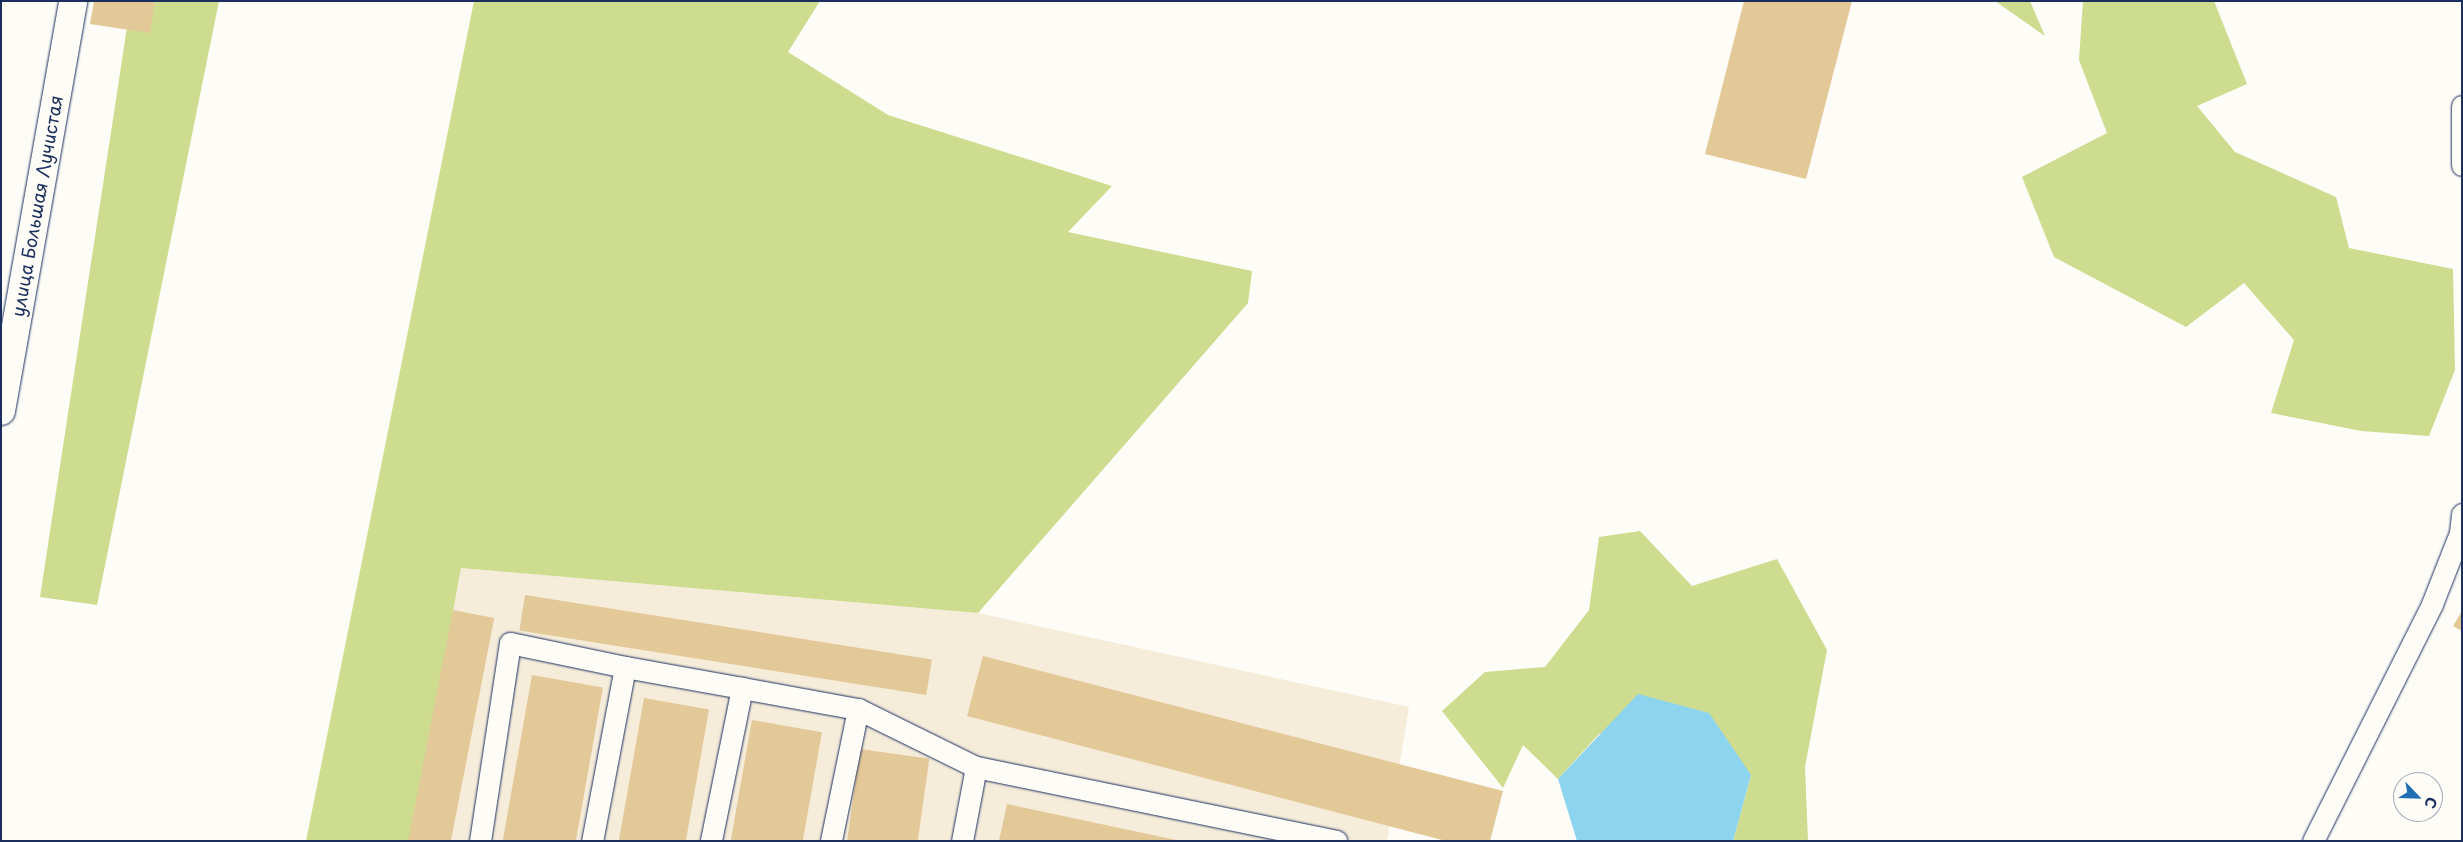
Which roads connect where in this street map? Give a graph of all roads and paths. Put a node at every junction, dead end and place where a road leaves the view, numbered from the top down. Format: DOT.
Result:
graph roads {
  1 [pos="73,1"];
  2 [pos="2462,106"];
  3 [pos="2462,165"];
  4 [pos="7,344"];
  5 [pos="1,411"];
  6 [pos="2462,514"];
  7 [pos="625,667"];
  8 [pos="742,688"];
  9 [pos="858,710"];
  10 [pos="976,767"];
  11 [pos="480,841"];
  12 [pos="592,841"];
  13 [pos="711,841"];
  14 [pos="831,841"];
  15 [pos="962,841"];
  16 [pos="1336,841"];
  17 [pos="2313,841"];
  1 -- 4 [label="street, улица Большая Лучистая"];
  2 -- 3 [label="lane"];
  4 -- 5 [label="street, улица Большая Лучистая"];
  6 -- 17 [label="lane"];
  7 -- 8 [label="lane"];
  7 -- 11 [label="lane"];
  7 -- 12 [label="lane"];
  8 -- 9 [label="lane"];
  8 -- 13 [label="lane"];
  9 -- 10 [label="lane"];
  9 -- 14 [label="lane"];
  10 -- 15 [label="lane"];
  10 -- 16 [label="lane"];
}
